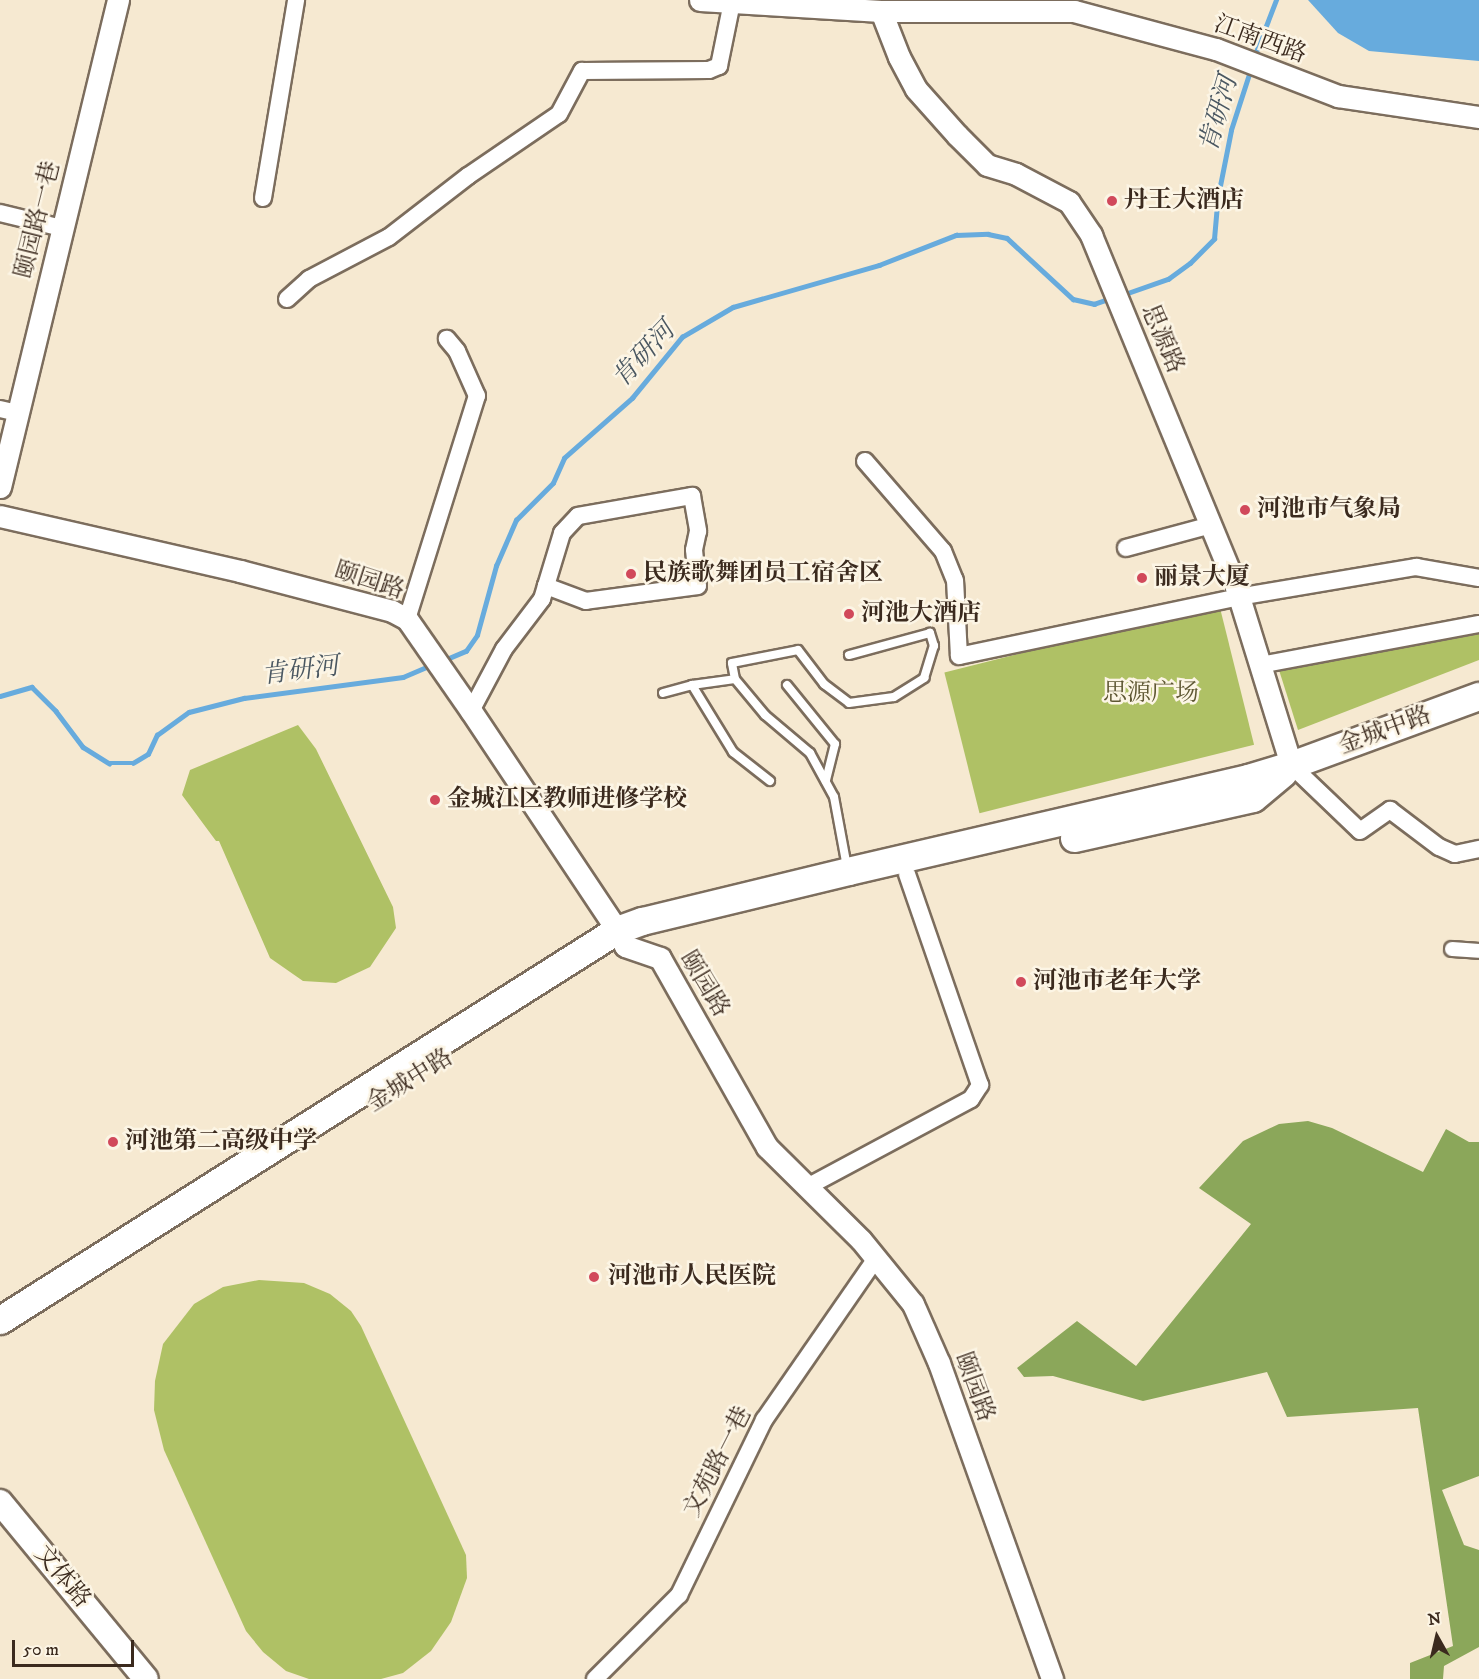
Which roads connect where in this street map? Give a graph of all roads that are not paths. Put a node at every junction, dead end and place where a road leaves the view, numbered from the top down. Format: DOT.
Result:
graph roads {
  1 [pos="118,0"];
  2 [pos="296,0"];
  3 [pos="700,0"];
  4 [pos="732,2"];
  5 [pos="881,11"];
  6 [pos="1479,117"];
  7 [pos="263,198"];
  8 [pos="0,213"];
  9 [pos="62,228"];
  10 [pos="287,299"];
  11 [pos="447,339"];
  12 [pos="9,411"];
  13 [pos="865,461"];
  14 [pos="0,486"];
  15 [pos="0,516"];
  16 [pos="1211,525"];
  17 [pos="1126,548"];
  18 [pos="1479,578"];
  19 [pos="546,586"];
  20 [pos="1239,597"];
  21 [pos="407,620"];
  22 [pos="1479,624"];
  23 [pos="849,655"];
  24 [pos="1260,665"];
  25 [pos="735,679"];
  26 [pos="692,685"];
  27 [pos="787,685"];
  28 [pos="663,693"];
  29 [pos="1479,696"];
  30 [pos="471,711"];
  31 [pos="1291,765"];
  32 [pos="770,781"];
  33 [pos="825,782"];
  34 [pos="1479,849"];
  35 [pos="907,874"];
  36 [pos="848,879"];
  37 [pos="621,938"];
  38 [pos="1452,949"];
  39 [pos="1479,951"];
  40 [pos="807,1187"];
  41 [pos="876,1258"];
  42 [pos="0,1320"];
  43 [pos="0,1341"];
  44 [pos="0,1502"];
  45 [pos="146,1679"];
  46 [pos="595,1679"];
  47 [pos="1052,1679"];
  1 -- 9 [label="street, 颐园路一巷"];
  2 -- 7 [label="street"];
  3 -- 4 [label="street, 江南西路"];
  4 -- 5 [label="street, 江南西路"];
  4 -- 10 [label="street"];
  5 -- 6 [label="street, 江南西路"];
  5 -- 16 [label="street, 思源路"];
  8 -- 9 [label="street"];
  9 -- 12 [label="street, 颐园路一巷"];
  11 -- 21 [label="street"];
  12 -- 14 [label="street, 颐园路一巷"];
  13 -- 20 [label="street"];
  15 -- 21 [label="street, 颐园路"];
  16 -- 17 [label="street"];
  16 -- 20 [label="street, 思源路"];
  18 -- 20 [label="street"];
  19 -- 19 [label="street"];
  19 -- 30 [label="street"];
  20 -- 24 [label="street, 思源路"];
  21 -- 30 [label="street, 颐园路"];
  22 -- 24 [label="street"];
  23 -- 25 [label="lane"];
  24 -- 31 [label="street, 思源路"];
  25 -- 26 [label="lane"];
  25 -- 33 [label="lane"];
  26 -- 28 [label="lane"];
  26 -- 32 [label="lane"];
  27 -- 33 [label="lane"];
  29 -- 31 [label="main road, 金城中路"];
  30 -- 37 [label="street, 颐园路"];
  31 -- 34 [label="street"];
  31 -- 35 [label="main road"];
  31 -- 36 [label="main road, 金城中路"];
  33 -- 36 [label="lane"];
  35 -- 36 [label="main road"];
  35 -- 40 [label="street"];
  36 -- 37 [label="main road, 金城中路"];
  37 -- 40 [label="street, 颐园路"];
  37 -- 42 [label="main road, 金城中路"];
  37 -- 43 [label="main road, 金城中路"];
  38 -- 39 [label="street"];
  40 -- 41 [label="street, 颐园路"];
  41 -- 46 [label="street, 文苑路一巷"];
  41 -- 47 [label="street, 颐园路"];
  44 -- 45 [label="main road, 文体路"];
}
